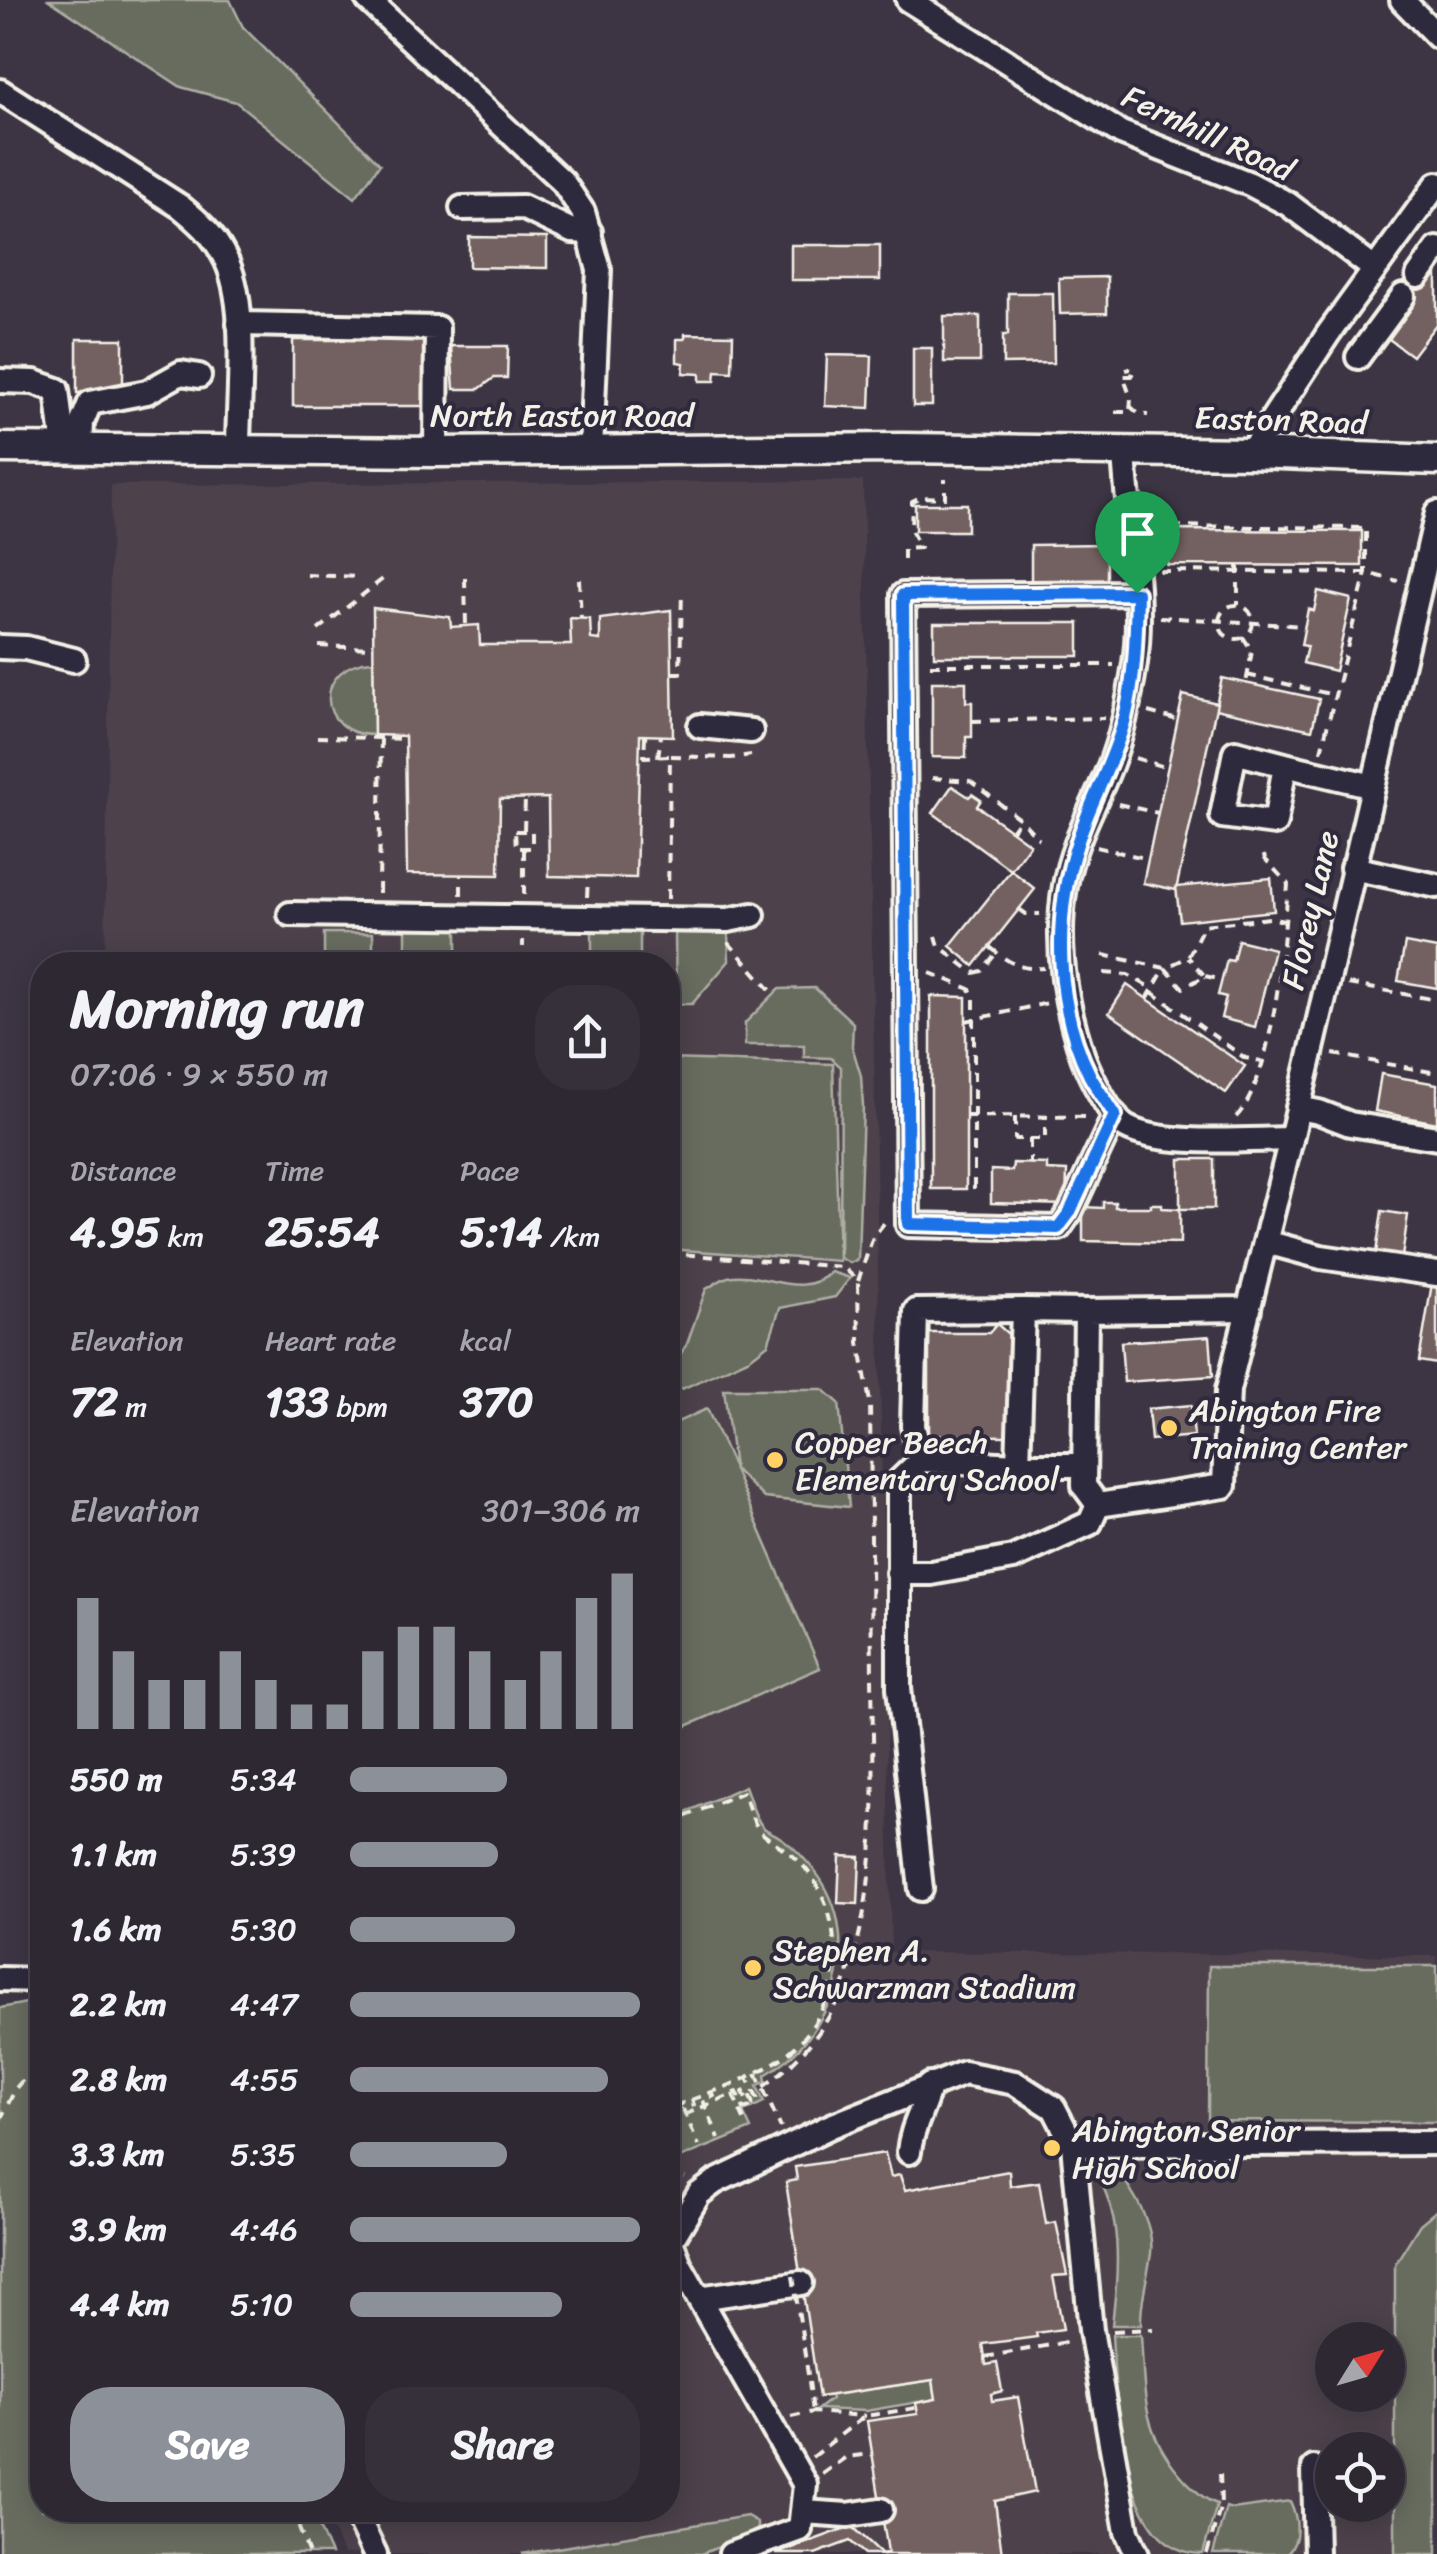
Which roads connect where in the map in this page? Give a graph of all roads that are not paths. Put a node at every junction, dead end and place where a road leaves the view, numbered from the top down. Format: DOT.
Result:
graph roads {
  1 [pos="368,0"];
  2 [pos="908,0"];
  3 [pos="1402,0"];
  4 [pos="1437,36"];
  5 [pos="0,91"];
  6 [pos="1437,184"];
  7 [pos="462,208"];
  8 [pos="590,232"];
  9 [pos="1437,249"];
  10 [pos="1374,268"];
  11 [pos="1418,276"];
  12 [pos="1403,296"];
  13 [pos="238,324"];
  14 [pos="1358,357"];
  15 [pos="199,376"];
  16 [pos="0,381"];
  17 [pos="0,448"];
  18 [pos="72,448"];
  19 [pos="238,449"];
  20 [pos="591,450"];
  21 [pos="1124,451"];
  22 [pos="436,452"];
  23 [pos="1250,452"];
  24 [pos="1437,460"];
  25 [pos="1437,514"];
  26 [pos="1137,593"];
  27 [pos="0,647"];
  28 [pos="74,660"];
  29 [pos="700,726"];
  30 [pos="752,743"];
  31 [pos="1284,765"];
  32 [pos="1373,786"];
  33 [pos="1352,868"];
  34 [pos="1437,886"];
  35 [pos="290,914"];
  36 [pos="753,915"];
  37 [pos="1298,1108"];
  38 [pos="1103,1116"];
  39 [pos="1437,1138"];
  40 [pos="1291,1139"];
  41 [pos="1266,1242"];
  42 [pos="1437,1274"];
  43 [pos="1022,1310"];
  44 [pos="1086,1311"];
  45 [pos="1247,1315"];
  46 [pos="921,1460"];
  47 [pos="1018,1465"];
  48 [pos="1084,1465"];
  49 [pos="1098,1504"];
  50 [pos="898,1573"];
  51 [pos="921,1890"];
  52 [pos="0,1979"];
  53 [pos="30,1980"];
  54 [pos="930,2085"];
  55 [pos="1437,2143"];
  56 [pos="1073,2145"];
  57 [pos="909,2152"];
  58 [pos="680,2231"];
  59 [pos="680,2260"];
  60 [pos="797,2280"];
  61 [pos="699,2298"];
  62 [pos="1314,2468"];
  63 [pos="881,2510"];
  64 [pos="803,2512"];
  65 [pos="360,2522"];
  66 [pos="375,2554"];
  67 [pos="730,2554"];
  68 [pos="1138,2554"];
  69 [pos="1316,2554"];
  1 -- 8 [label="street"];
  2 -- 10 [label="street, Fernhill Road"];
  3 -- 4 [label="street"];
  5 -- 13 [label="street"];
  6 -- 10 [label="street"];
  7 -- 8 [label="street"];
  8 -- 20 [label="street"];
  9 -- 11 [label="street"];
  10 -- 23 [label="street"];
  12 -- 14 [label="street"];
  13 -- 19 [label="street"];
  13 -- 22 [label="street"];
  15 -- 18 [label="street"];
  16 -- 18 [label="street"];
  17 -- 18 [label="main road, North Easton Road"];
  18 -- 19 [label="main road, North Easton Road"];
  19 -- 22 [label="main road, North Easton Road"];
  20 -- 21 [label="main road, North Easton Road"];
  20 -- 22 [label="main road, North Easton Road"];
  21 -- 23 [label="main road, Easton Road"];
  21 -- 26 [label="street"];
  23 -- 24 [label="main road, Easton Road"];
  25 -- 32 [label="street, Florey Lane"];
  26 -- 38 [label="street"];
  26 -- 38 [label="street"];
  27 -- 28 [label="street"];
  29 -- 30 [label="street"];
  31 -- 32 [label="street"];
  32 -- 33 [label="street, Florey Lane"];
  33 -- 34 [label="street"];
  33 -- 37 [label="street, Florey Lane"];
  35 -- 36 [label="street"];
  37 -- 39 [label="street"];
  37 -- 40 [label="street, Florey Lane"];
  38 -- 40 [label="street"];
  40 -- 41 [label="street, Florey Lane"];
  41 -- 42 [label="street"];
  41 -- 45 [label="street, Florey Lane"];
  43 -- 44 [label="street"];
  43 -- 46 [label="street"];
  43 -- 47 [label="street"];
  44 -- 45 [label="street"];
  44 -- 48 [label="street"];
  45 -- 49 [label="street, Florey Lane"];
  46 -- 47 [label="street"];
  46 -- 50 [label="street"];
  47 -- 48 [label="street"];
  48 -- 49 [label="street"];
  49 -- 50 [label="street"];
  50 -- 51 [label="street"];
  52 -- 53 [label="street"];
  54 -- 56 [label="street"];
  54 -- 57 [label="street"];
  54 -- 58 [label="street"];
  55 -- 56 [label="street"];
  56 -- 68 [label="street"];
  59 -- 61 [label="street"];
  60 -- 61 [label="street"];
  61 -- 64 [label="street"];
  62 -- 69 [label="street"];
  63 -- 64 [label="street"];
  64 -- 67 [label="street"];
  65 -- 66 [label="street"];
}
